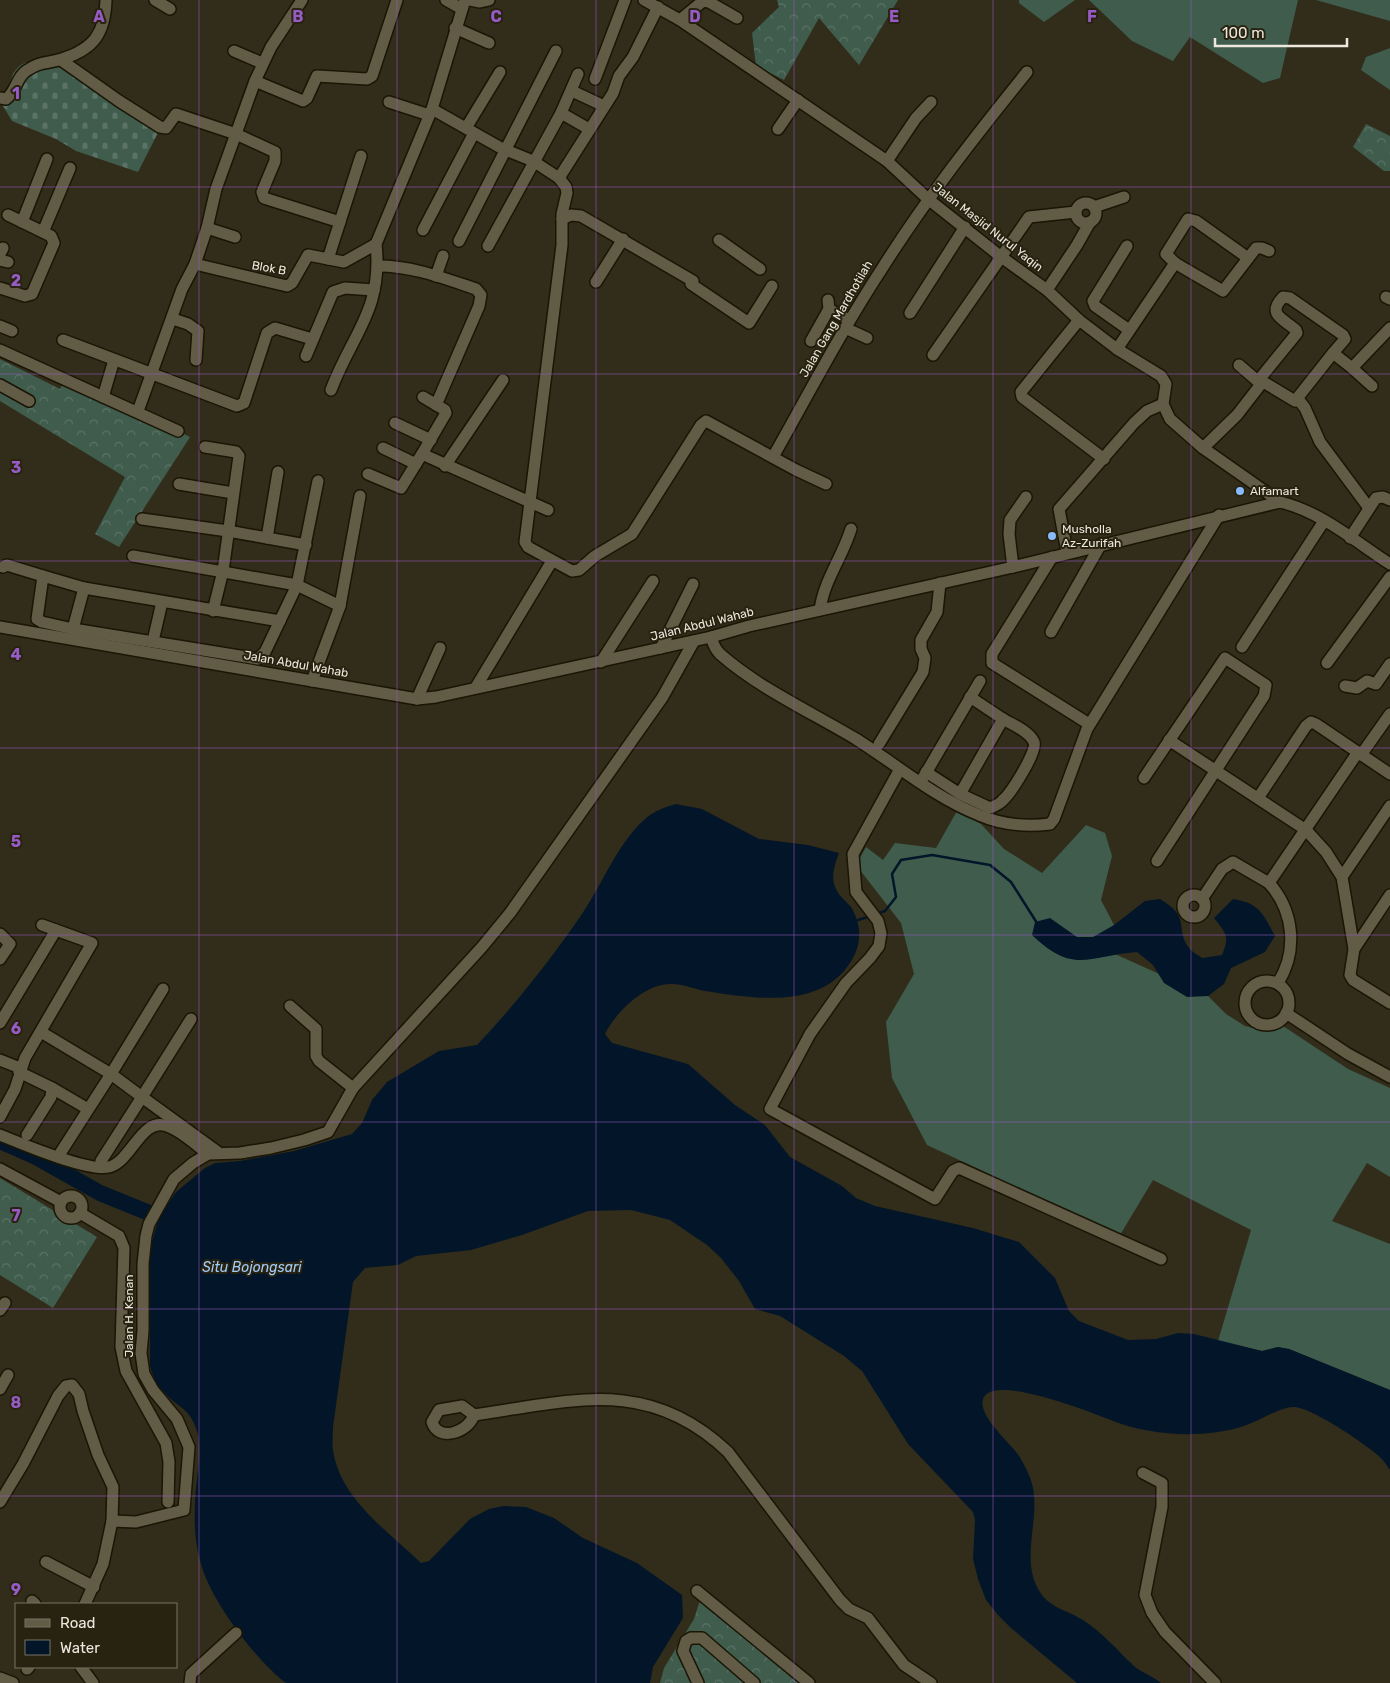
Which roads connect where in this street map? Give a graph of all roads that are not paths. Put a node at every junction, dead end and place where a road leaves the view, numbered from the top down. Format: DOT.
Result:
graph roads {
  1 [pos="106,0"];
  2 [pos="155,0"];
  3 [pos="302,0"];
  4 [pos="397,0"];
  5 [pos="446,0"];
  6 [pos="470,0"];
  7 [pos="489,0"];
  8 [pos="625,0"];
  9 [pos="644,0"];
  10 [pos="462,4"];
  11 [pos="658,7"];
  12 [pos="170,9"];
  13 [pos="737,18"];
  14 [pos="680,20"];
  15 [pos="456,28"];
  16 [pos="489,43"];
  17 [pos="234,50"];
  18 [pos="556,51"];
  19 [pos="61,60"];
  20 [pos="262,63"];
  21 [pos="600,65"];
  22 [pos="500,72"];
  23 [pos="1027,72"];
  24 [pos="578,74"];
  25 [pos="619,76"];
  26 [pos="595,79"];
  27 [pos="255,81"];
  28 [pos="572,91"];
  29 [pos="0,98"];
  30 [pos="798,100"];
  31 [pos="389,102"];
  32 [pos="931,102"];
  33 [pos="604,106"];
  34 [pos="430,112"];
  35 [pos="561,113"];
  36 [pos="589,129"];
  37 [pos="778,129"];
  38 [pos="470,131"];
  39 [pos="236,134"];
  40 [pos="504,149"];
  41 [pos="361,156"];
  42 [pos="47,159"];
  43 [pos="887,161"];
  44 [pos="535,163"];
  45 [pos="70,168"];
  46 [pos="559,178"];
  47 [pos="1124,197"];
  48 [pos="928,199"];
  49 [pos="1094,207"];
  50 [pos="1076,212"];
  51 [pos="8,215"];
  52 [pos="562,219"];
  53 [pos="22,222"];
  54 [pos="340,222"];
  55 [pos="1090,222"];
  56 [pos="965,227"];
  57 [pos="207,228"];
  58 [pos="422,230"];
  59 [pos="44,232"];
  60 [pos="236,237"];
  61 [pos="623,239"];
  62 [pos="719,240"];
  63 [pos="459,241"];
  64 [pos="376,244"];
  65 [pos="488,246"];
  66 [pos="1127,246"];
  67 [pos="1270,252"];
  68 [pos="443,256"];
  69 [pos="1000,256"];
  70 [pos="1248,258"];
  71 [pos="328,259"];
  72 [pos="1175,263"];
  73 [pos="195,264"];
  74 [pos="378,266"];
  75 [pos="760,269"];
  76 [pos="436,276"];
  77 [pos="596,282"];
  78 [pos="772,286"];
  79 [pos="0,288"];
  80 [pos="374,290"];
  81 [pos="1047,290"];
  82 [pos="910,313"];
  83 [pos="173,319"];
  84 [pos="1079,320"];
  85 [pos="847,324"];
  86 [pos="0,326"];
  87 [pos="1390,328"];
  88 [pos="1129,330"];
  89 [pos="12,331"];
  90 [pos="312,338"];
  91 [pos="867,338"];
  92 [pos="63,340"];
  93 [pos="811,341"];
  94 [pos="1117,349"];
  95 [pos="0,350"];
  96 [pos="1333,354"];
  97 [pos="933,355"];
  98 [pos="306,356"];
  99 [pos="114,360"];
  100 [pos="196,360"];
  101 [pos="1239,366"];
  102 [pos="1352,368"];
  103 [pos="152,374"];
  104 [pos="503,380"];
  105 [pos="1259,383"];
  106 [pos="0,385"];
  107 [pos="1372,386"];
  108 [pos="331,390"];
  109 [pos="103,397"];
  110 [pos="423,398"];
  111 [pos="1298,399"];
  112 [pos="29,401"];
  113 [pos="1164,404"];
  114 [pos="436,405"];
  115 [pos="138,411"];
  116 [pos="395,423"];
  117 [pos="178,431"];
  118 [pos="430,440"];
  119 [pos="205,447"];
  120 [pos="383,448"];
  121 [pos="1203,448"];
  122 [pos="773,457"];
  123 [pos="419,459"];
  124 [pos="1104,459"];
  125 [pos="445,466"];
  126 [pos="278,472"];
  127 [pos="368,474"];
  128 [pos="318,481"];
  129 [pos="179,484"];
  130 [pos="826,484"];
  131 [pos="234,493"];
  132 [pos="360,496"];
  133 [pos="1026,497"];
  134 [pos="1390,500"];
  135 [pos="1280,502"];
  136 [pos="530,504"];
  137 [pos="1369,508"];
  138 [pos="548,510"];
  139 [pos="1219,516"];
  140 [pos="142,519"];
  141 [pos="1324,521"];
  142 [pos="851,529"];
  143 [pos="228,531"];
  144 [pos="267,538"];
  145 [pos="1350,538"];
  146 [pos="1101,544"];
  147 [pos="306,545"];
  148 [pos="1067,552"];
  149 [pos="133,556"];
  150 [pos="1052,557"];
  151 [pos="552,561"];
  152 [pos="1390,564"];
  153 [pos="3,567"];
  154 [pos="1013,567"];
  155 [pos="223,571"];
  156 [pos="43,576"];
  157 [pos="1390,577"];
  158 [pos="653,582"];
  159 [pos="940,583"];
  160 [pos="693,584"];
  161 [pos="297,585"];
  162 [pos="84,588"];
  163 [pos="162,602"];
  164 [pos="340,606"];
  165 [pos="820,610"];
  166 [pos="213,612"];
  167 [pos="280,621"];
  168 [pos="0,627"];
  169 [pos="73,629"];
  170 [pos="1051,632"];
  171 [pos="712,637"];
  172 [pos="153,641"];
  173 [pos="694,641"];
  174 [pos="1242,647"];
  175 [pos="440,648"];
  176 [pos="661,648"];
  177 [pos="601,662"];
  178 [pos="1327,663"];
  179 [pos="1390,664"];
  180 [pos="312,681"];
  181 [pos="980,681"];
  182 [pos="1345,686"];
  183 [pos="476,688"];
  184 [pos="970,697"];
  185 [pos="417,699"];
  186 [pos="1390,714"];
  187 [pos="1003,719"];
  188 [pos="1089,724"];
  189 [pos="1169,740"];
  190 [pos="879,744"];
  191 [pos="1360,754"];
  192 [pos="900,769"];
  193 [pos="1216,771"];
  194 [pos="1390,774"];
  195 [pos="924,777"];
  196 [pos="1144,778"];
  197 [pos="960,794"];
  198 [pos="1258,798"];
  199 [pos="1390,806"];
  200 [pos="1306,830"];
  201 [pos="1157,861"];
  202 [pos="1342,877"];
  203 [pos="1269,884"];
  204 [pos="1390,895"];
  205 [pos="1202,899"];
  206 [pos="42,925"];
  207 [pos="56,930"];
  208 [pos="0,934"];
  209 [pos="1354,949"];
  210 [pos="0,959"];
  211 [pos="1278,983"];
  212 [pos="163,989"];
  213 [pos="1388,998"];
  214 [pos="290,1006"];
  215 [pos="1286,1013"];
  216 [pos="191,1019"];
  217 [pos="0,1023"];
  218 [pos="40,1032"];
  219 [pos="0,1060"];
  220 [pos="20,1070"];
  221 [pos="111,1074"];
  222 [pos="1390,1077"];
  223 [pos="52,1088"];
  224 [pos="353,1088"];
  225 [pos="142,1097"];
  226 [pos="88,1109"];
  227 [pos="0,1117"];
  228 [pos="0,1135"];
  229 [pos="27,1135"];
  230 [pos="61,1152"];
  231 [pos="208,1154"];
  232 [pos="221,1154"];
  233 [pos="101,1162"];
  234 [pos="0,1169"];
  235 [pos="1161,1259"];
  236 [pos="8,1375"];
  237 [pos="0,1389"];
  238 [pos="474,1415"];
  239 [pos="1143,1473"];
  240 [pos="0,1502"];
  241 [pos="168,1502"];
  242 [pos="112,1521"];
  243 [pos="46,1562"];
  244 [pos="94,1588"];
  245 [pos="697,1591"];
  246 [pos="86,1603"];
  247 [pos="236,1633"];
  248 [pos="82,1668"];
  249 [pos="0,1678"];
  250 [pos="13,1683"];
  251 [pos="94,1683"];
  252 [pos="190,1683"];
  253 [pos="698,1683"];
  254 [pos="754,1683"];
  255 [pos="809,1683"];
  256 [pos="931,1683"];
  257 [pos="1215,1683"];
  1 -- 19 [label="street"];
  2 -- 12 [label="street"];
  3 -- 20 [label="street"];
  4 -- 27 [label="street"];
  5 -- 10 [label="street"];
  6 -- 7 [label="street"];
  8 -- 21 [label="street"];
  9 -- 11 [label="street, Jalan Masjid Nurul Yaqin"];
  10 -- 15 [label="street"];
  11 -- 14 [label="street, Jalan Masjid Nurul Yaqin"];
  11 -- 25 [label="street"];
  13 -- 14 [label="street"];
  14 -- 30 [label="street, Jalan Masjid Nurul Yaqin"];
  15 -- 16 [label="street"];
  15 -- 34 [label="street"];
  17 -- 20 [label="street"];
  18 -- 40 [label="street"];
  19 -- 29 [label="street"];
  19 -- 39 [label="street"];
  20 -- 27 [label="street"];
  21 -- 25 [label="street"];
  21 -- 26 [label="street"];
  22 -- 38 [label="street"];
  23 -- 48 [label="street, Jalan Gang Mardhotilah"];
  24 -- 28 [label="street"];
  25 -- 33 [label="street"];
  27 -- 39 [label="street"];
  28 -- 33 [label="street"];
  28 -- 35 [label="street"];
  30 -- 37 [label="street"];
  30 -- 43 [label="street, Jalan Masjid Nurul Yaqin"];
  31 -- 34 [label="street"];
  32 -- 43 [label="street"];
  33 -- 36 [label="street"];
  34 -- 38 [label="street"];
  34 -- 64 [label="street"];
  35 -- 36 [label="street"];
  35 -- 44 [label="street"];
  36 -- 46 [label="street"];
  38 -- 40 [label="street"];
  38 -- 58 [label="street"];
  39 -- 54 [label="street"];
  39 -- 57 [label="street"];
  40 -- 44 [label="street"];
  40 -- 63 [label="street"];
  41 -- 54 [label="street"];
  42 -- 53 [label="street"];
  43 -- 48 [label="street, Jalan Masjid Nurul Yaqin"];
  44 -- 46 [label="street"];
  44 -- 65 [label="street"];
  45 -- 59 [label="street"];
  46 -- 52 [label="street"];
  47 -- 49 [label="street"];
  48 -- 56 [label="street, Jalan Masjid Nurul Yaqin"];
  48 -- 85 [label="street, Jalan Gang Mardhotilah"];
  49 -- 50 [label="street"];
  49 -- 55 [label="street"];
  50 -- 55 [label="street"];
  50 -- 69 [label="street"];
  51 -- 53 [label="street"];
  52 -- 61 [label="street"];
  52 -- 136 [label="street"];
  53 -- 59 [label="street"];
  54 -- 71 [label="street"];
  55 -- 81 [label="street"];
  56 -- 69 [label="street, Jalan Masjid Nurul Yaqin"];
  56 -- 82 [label="street"];
  57 -- 60 [label="street"];
  57 -- 73 [label="street"];
  59 -- 79 [label="street"];
  61 -- 77 [label="street"];
  61 -- 78 [label="street"];
  62 -- 75 [label="street"];
  64 -- 71 [label="street, Blok B"];
  64 -- 74 [label="street"];
  66 -- 88 [label="street"];
  67 -- 70 [label="street"];
  68 -- 76 [label="street"];
  69 -- 81 [label="street, Jalan Masjid Nurul Yaqin"];
  69 -- 97 [label="street"];
  70 -- 72 [label="street"];
  70 -- 72 [label="street"];
  71 -- 73 [label="street, Blok B"];
  72 -- 88 [label="street"];
  73 -- 83 [label="street"];
  74 -- 76 [label="street"];
  74 -- 80 [label="street"];
  76 -- 114 [label="street"];
  80 -- 90 [label="street"];
  80 -- 108 [label="street"];
  81 -- 84 [label="street, Jalan Masjid Nurul Yaqin"];
  83 -- 100 [label="street"];
  83 -- 103 [label="street"];
  84 -- 94 [label="street, Jalan Masjid Nurul Yaqin"];
  84 -- 124 [label="street"];
  85 -- 91 [label="street"];
  85 -- 93 [label="street"];
  85 -- 122 [label="street, Jalan Gang Mardhotilah"];
  86 -- 89 [label="street"];
  87 -- 102 [label="street"];
  88 -- 94 [label="street"];
  90 -- 98 [label="street"];
  90 -- 103 [label="street"];
  92 -- 99 [label="street"];
  94 -- 113 [label="street, Jalan Masjid Nurul Yaqin"];
  95 -- 109 [label="street"];
  96 -- 102 [label="street"];
  96 -- 105 [label="street"];
  96 -- 111 [label="street"];
  99 -- 103 [label="street"];
  99 -- 109 [label="street"];
  101 -- 105 [label="street"];
  102 -- 107 [label="street"];
  103 -- 115 [label="street"];
  104 -- 125 [label="street"];
  105 -- 111 [label="street"];
  105 -- 121 [label="street"];
  106 -- 112 [label="street"];
  109 -- 115 [label="street"];
  110 -- 114 [label="street"];
  111 -- 137 [label="street"];
  113 -- 121 [label="street"];
  113 -- 124 [label="street"];
  114 -- 118 [label="street"];
  115 -- 117 [label="street"];
  116 -- 118 [label="street"];
  118 -- 123 [label="street"];
  119 -- 131 [label="street"];
  120 -- 123 [label="street"];
  121 -- 135 [label="street"];
  122 -- 130 [label="street"];
  122 -- 151 [label="street"];
  123 -- 125 [label="street"];
  123 -- 127 [label="street"];
  124 -- 148 [label="street"];
  125 -- 136 [label="street"];
  126 -- 144 [label="street"];
  128 -- 147 [label="street"];
  129 -- 131 [label="street"];
  131 -- 143 [label="street"];
  132 -- 164 [label="street"];
  133 -- 154 [label="street"];
  134 -- 137 [label="street"];
  135 -- 139 [label="street, Jalan Abdul Wahab"];
  135 -- 141 [label="street"];
  136 -- 138 [label="street"];
  136 -- 151 [label="street"];
  137 -- 145 [label="street"];
  139 -- 146 [label="street, Jalan Abdul Wahab"];
  139 -- 188 [label="street"];
  140 -- 143 [label="street"];
  141 -- 145 [label="street"];
  141 -- 174 [label="street"];
  142 -- 165 [label="street"];
  143 -- 144 [label="street"];
  143 -- 155 [label="street"];
  144 -- 147 [label="street"];
  145 -- 152 [label="street"];
  146 -- 148 [label="street, Jalan Abdul Wahab"];
  146 -- 170 [label="street"];
  147 -- 161 [label="street"];
  148 -- 150 [label="street, Jalan Abdul Wahab"];
  149 -- 155 [label="street"];
  150 -- 154 [label="street, Jalan Abdul Wahab"];
  150 -- 188 [label="street"];
  151 -- 183 [label="street"];
  153 -- 156 [label="street"];
  154 -- 159 [label="street, Jalan Abdul Wahab"];
  155 -- 161 [label="street"];
  155 -- 166 [label="street"];
  156 -- 162 [label="street"];
  156 -- 169 [label="street"];
  157 -- 178 [label="street"];
  158 -- 177 [label="street"];
  159 -- 165 [label="street, Jalan Abdul Wahab"];
  159 -- 190 [label="street"];
  160 -- 176 [label="street"];
  161 -- 164 [label="street"];
  161 -- 167 [label="street"];
  162 -- 163 [label="street"];
  162 -- 169 [label="street"];
  163 -- 166 [label="street"];
  163 -- 172 [label="street"];
  164 -- 180 [label="street"];
  165 -- 171 [label="street, Jalan Abdul Wahab"];
  166 -- 167 [label="street"];
  167 -- 172 [label="street"];
  168 -- 180 [label="street, Jalan Abdul Wahab"];
  169 -- 172 [label="street"];
  171 -- 173 [label="street, Jalan Abdul Wahab"];
  171 -- 192 [label="street"];
  173 -- 176 [label="street, Jalan Abdul Wahab"];
  173 -- 224 [label="street"];
  175 -- 185 [label="street"];
  176 -- 177 [label="street, Jalan Abdul Wahab"];
  177 -- 183 [label="street, Jalan Abdul Wahab"];
  179 -- 182 [label="street"];
  180 -- 185 [label="street, Jalan Abdul Wahab"];
  181 -- 184 [label="street"];
  183 -- 185 [label="street, Jalan Abdul Wahab"];
  184 -- 187 [label="street"];
  184 -- 195 [label="street"];
  186 -- 191 [label="street"];
  187 -- 197 [label="street"];
  187 -- 197 [label="street"];
  188 -- 195 [label="street"];
  189 -- 193 [label="street"];
  189 -- 193 [label="street"];
  189 -- 196 [label="street"];
  191 -- 194 [label="street"];
  191 -- 198 [label="street"];
  191 -- 200 [label="street"];
  192 -- 195 [label="street"];
  192 -- 235 [label="street"];
  193 -- 198 [label="street"];
  193 -- 201 [label="street"];
  195 -- 197 [label="street"];
  198 -- 200 [label="street"];
  199 -- 202 [label="street"];
  200 -- 202 [label="street"];
  200 -- 203 [label="street"];
  202 -- 209 [label="street"];
  203 -- 205 [label="street"];
  203 -- 211 [label="street"];
  204 -- 209 [label="street"];
  206 -- 207 [label="street"];
  207 -- 217 [label="street"];
  207 -- 218 [label="street"];
  208 -- 210 [label="street"];
  209 -- 213 [label="street"];
  211 -- 215 [label="street"];
  211 -- 215 [label="street"];
  212 -- 221 [label="street"];
  214 -- 224 [label="street"];
  215 -- 222 [label="street"];
  216 -- 225 [label="street"];
  218 -- 220 [label="street"];
  218 -- 221 [label="street"];
  219 -- 220 [label="street"];
  220 -- 223 [label="street"];
  220 -- 227 [label="street"];
  221 -- 225 [label="street"];
  221 -- 226 [label="street"];
  223 -- 226 [label="street"];
  223 -- 229 [label="street"];
  224 -- 232 [label="street"];
  225 -- 232 [label="street"];
  225 -- 233 [label="street"];
  226 -- 230 [label="street"];
  228 -- 231 [label="street"];
  231 -- 232 [label="street"];
  231 -- 242 [label="street, Jalan H. Kenan"];
  234 -- 241 [label="street"];
  236 -- 237 [label="street"];
  238 -- 256 [label="street"];
  239 -- 257 [label="street"];
  240 -- 242 [label="street"];
  242 -- 244 [label="street"];
  243 -- 244 [label="street"];
  244 -- 246 [label="street"];
  245 -- 255 [label="street"];
  247 -- 252 [label="street"];
  248 -- 251 [label="street"];
  249 -- 250 [label="street"];
  253 -- 254 [label="street"];
}
